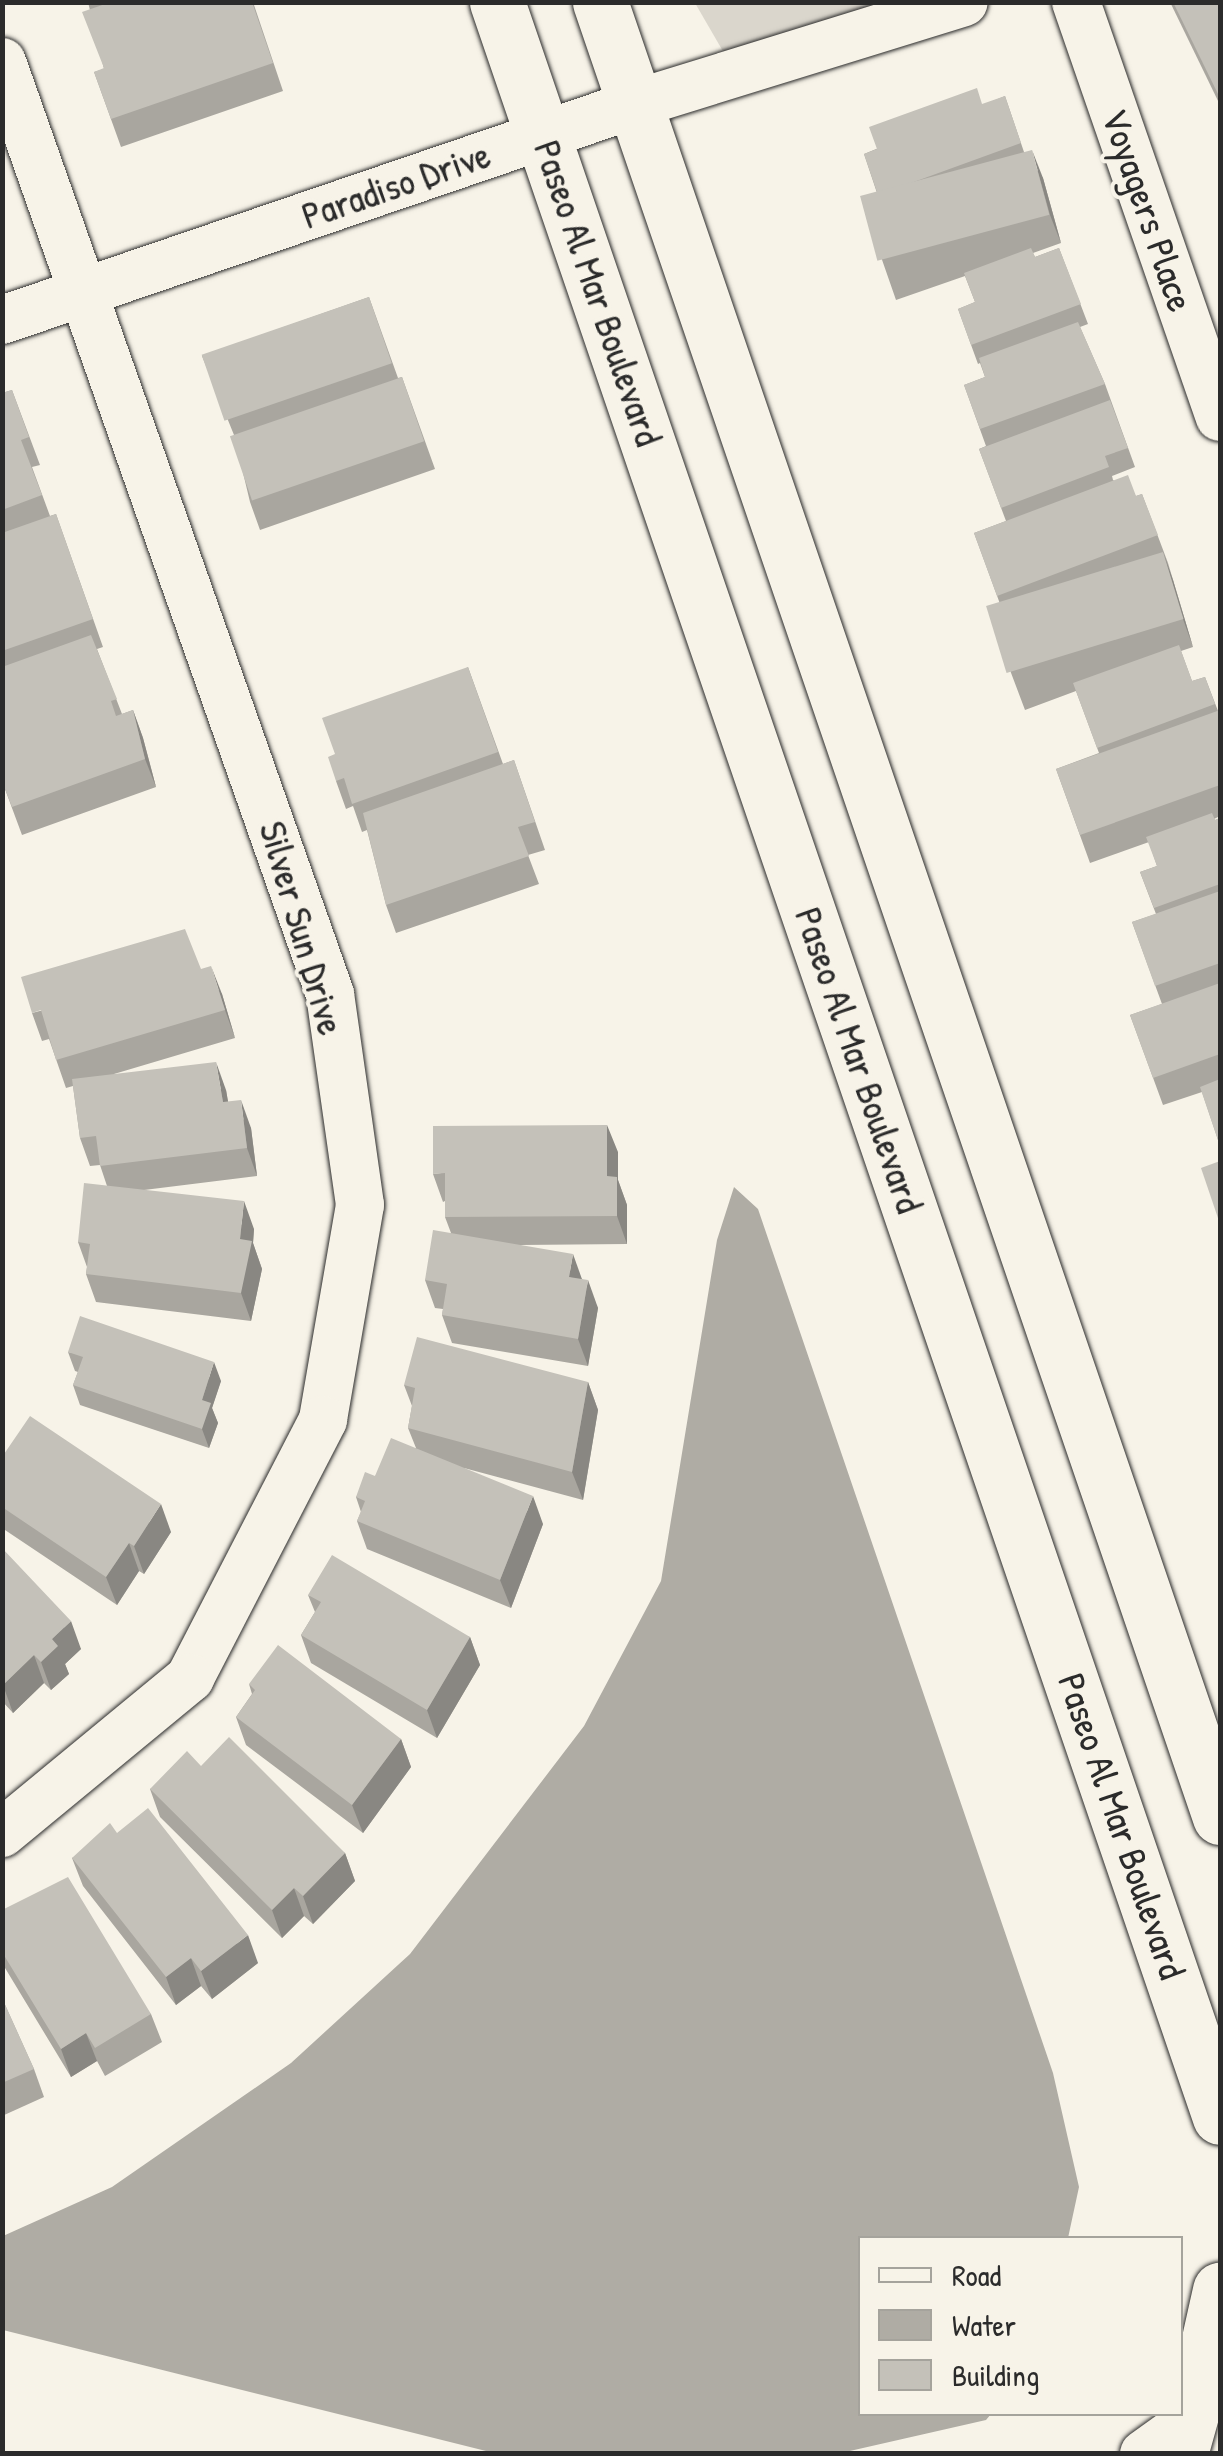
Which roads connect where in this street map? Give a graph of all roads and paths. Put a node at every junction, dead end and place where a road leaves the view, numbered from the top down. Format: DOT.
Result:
graph roads {
  1 [pos="498,2"];
  2 [pos="600,2"];
  3 [pos="964,2"];
  4 [pos="1076,2"];
  5 [pos="2,62"];
  6 [pos="635,104"];
  7 [pos="544,135"];
  8 [pos="81,292"];
  9 [pos="2,320"];
  10 [pos="1220,417"];
  11 [pos="1220,1817"];
  12 [pos="2,1833"];
  13 [pos="1220,2117"];
  14 [pos="1220,2290"];
  15 [pos="1185,2418"];
  1 -- 7 [label="main road, Paseo Al Mar Boulevard"];
  2 -- 6 [label="main road"];
  3 -- 6 [label="street, Paradiso Drive"];
  4 -- 10 [label="street, Voyagers Place"];
  5 -- 8 [label="street, Silver Sun Drive"];
  6 -- 7 [label="street, Paradiso Drive"];
  6 -- 11 [label="main road"];
  7 -- 8 [label="street, Paradiso Drive"];
  7 -- 13 [label="main road, Paseo Al Mar Boulevard"];
  8 -- 9 [label="street, Paradiso Drive"];
  8 -- 12 [label="street, Silver Sun Drive"];
  14 -- 15 [label="main road"];
}
